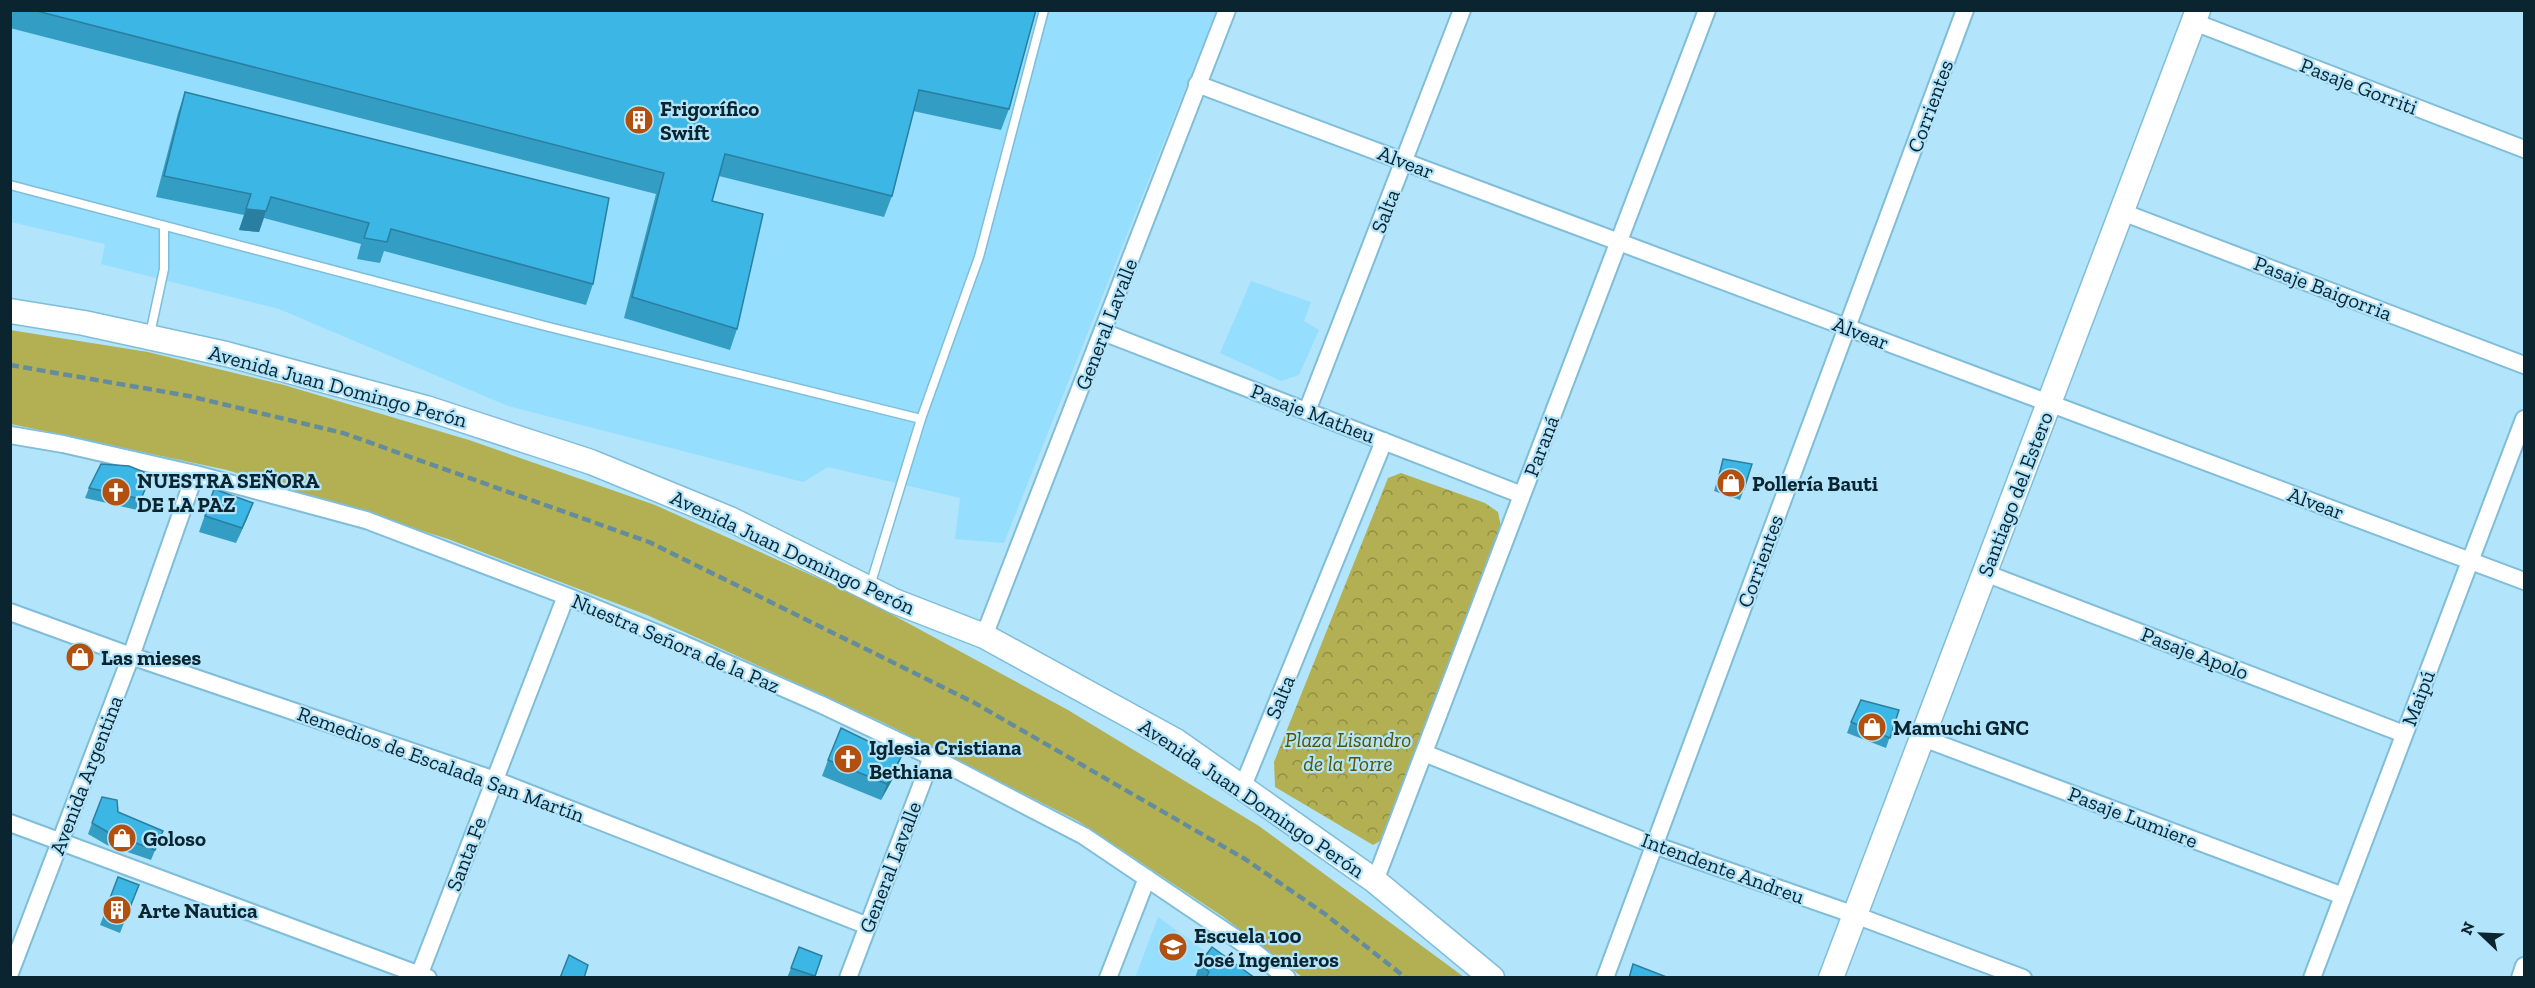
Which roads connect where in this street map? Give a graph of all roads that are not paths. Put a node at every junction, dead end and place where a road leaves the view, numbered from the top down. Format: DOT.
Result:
graph roads {
  1 [pos="1044,10"];
  2 [pos="1227,10"];
  3 [pos="1462,10"];
  4 [pos="1707,10"];
  5 [pos="1965,10"];
  6 [pos="2196,16"];
  7 [pos="1197,84"];
  8 [pos="2524,149"];
  9 [pos="1405,162"];
  10 [pos="10,184"];
  11 [pos="2122,212"];
  12 [pos="164,226"];
  13 [pos="1619,242"];
  14 [pos="10,311"];
  15 [pos="1847,328"];
  16 [pos="1103,332"];
  17 [pos="149,337"];
  18 [pos="2524,365"];
  19 [pos="2049,403"];
  20 [pos="1307,411"];
  21 [pos="921,419"];
  22 [pos="2524,419"];
  23 [pos="10,435"];
  24 [pos="1384,441"];
  25 [pos="195,474"];
  26 [pos="1522,495"];
  27 [pos="2471,561"];
  28 [pos="1985,573"];
  29 [pos="2524,581"];
  30 [pos="869,589"];
  31 [pos="566,596"];
  32 [pos="10,612"];
  33 [pos="984,636"];
  34 [pos="131,656"];
  35 [pos="2404,734"];
  36 [pos="1923,738"];
  37 [pos="1424,753"];
  38 [pos="932,757"];
  39 [pos="495,780"];
  40 [pos="1243,786"];
  41 [pos="10,823"];
  42 [pos="61,841"];
  43 [pos="1654,844"];
  44 [pos="1147,878"];
  45 [pos="1375,880"];
  46 [pos="2343,896"];
  47 [pos="1855,915"];
  48 [pos="868,926"];
  49 [pos="2524,966"];
  50 [pos="10,974"];
  51 [pos="422,976"];
  52 [pos="848,978"];
  53 [pos="1108,978"];
  54 [pos="1287,978"];
  55 [pos="1492,978"];
  56 [pos="1605,978"];
  57 [pos="1831,978"];
  58 [pos="2024,978"];
  59 [pos="2312,978"];
  60 [pos="2520,978"];
  1 -- 21 [label="lane"];
  2 -- 7 [label="street, General Lavalle"];
  3 -- 9 [label="street, Salta"];
  4 -- 13 [label="street, Paraná"];
  5 -- 15 [label="street, Corrientes"];
  6 -- 8 [label="street, Pasaje Gorriti"];
  6 -- 11 [label="street, Santiago del Estero"];
  7 -- 9 [label="street, Alvear"];
  7 -- 16 [label="street, General Lavalle"];
  9 -- 13 [label="street, Alvear"];
  9 -- 20 [label="street, Salta"];
  10 -- 12 [label="lane"];
  11 -- 18 [label="street, Pasaje Baigorria"];
  11 -- 19 [label="street, Santiago del Estero"];
  12 -- 17 [label="lane"];
  12 -- 21 [label="lane"];
  13 -- 15 [label="street, Alvear"];
  13 -- 26 [label="street, Paraná"];
  14 -- 17 [label="street, Avenida Juan Domingo Perón"];
  15 -- 19 [label="street, Alvear"];
  15 -- 43 [label="street, Corrientes"];
  16 -- 20 [label="street, Pasaje Matheu"];
  16 -- 33 [label="street, General Lavalle"];
  17 -- 30 [label="street, Avenida Juan Domingo Perón"];
  19 -- 27 [label="street, Alvear"];
  19 -- 28 [label="street, Santiago del Estero"];
  20 -- 24 [label="street, Pasaje Matheu"];
  21 -- 30 [label="lane"];
  22 -- 27 [label="street, Maipú"];
  23 -- 25 [label="street, Nuestra Señora de la Paz"];
  24 -- 26 [label="street, Pasaje Matheu"];
  24 -- 40 [label="street, Salta"];
  25 -- 31 [label="street, Nuestra Señora de la Paz"];
  25 -- 34 [label="street, Avenida Argentina"];
  26 -- 37 [label="street, Paraná"];
  27 -- 29 [label="street, Alvear"];
  27 -- 35 [label="street, Maipú"];
  28 -- 35 [label="street, Pasaje Apolo"];
  28 -- 36 [label="street, Santiago del Estero"];
  30 -- 33 [label="street, Avenida Juan Domingo Perón"];
  31 -- 38 [label="street, Nuestra Señora de la Paz"];
  31 -- 39 [label="street, Santa Fe"];
  32 -- 34 [label="street, Remedios de Escalada San Martín"];
  33 -- 40 [label="street, Avenida Juan Domingo Perón"];
  34 -- 39 [label="street, Remedios de Escalada San Martín"];
  34 -- 42 [label="street, Avenida Argentina"];
  35 -- 46 [label="street, Maipú"];
  36 -- 46 [label="street, Pasaje Lumiere"];
  36 -- 47 [label="street, Santiago del Estero"];
  37 -- 43 [label="street, Intendente Andreu"];
  37 -- 45 [label="street, Paraná"];
  38 -- 44 [label="street, Nuestra Señora de la Paz"];
  38 -- 48 [label="street, General Lavalle"];
  39 -- 48 [label="street, Remedios de Escalada San Martín"];
  39 -- 51 [label="street, Santa Fe"];
  40 -- 45 [label="street, Avenida Juan Domingo Perón"];
  41 -- 42 [label="street"];
  42 -- 50 [label="street, Avenida Argentina"];
  42 -- 51 [label="street"];
  43 -- 47 [label="street, Intendente Andreu"];
  43 -- 56 [label="street, Corrientes"];
  44 -- 53 [label="street"];
  44 -- 54 [label="street, Nuestra Señora de la Paz"];
  45 -- 55 [label="street, Avenida Juan Domingo Perón"];
  46 -- 59 [label="street, Maipú"];
  47 -- 57 [label="street, Santiago del Estero"];
  47 -- 58 [label="street, Intendente Andreu"];
  48 -- 52 [label="street, General Lavalle"];
  49 -- 60 [label="street"];
}
